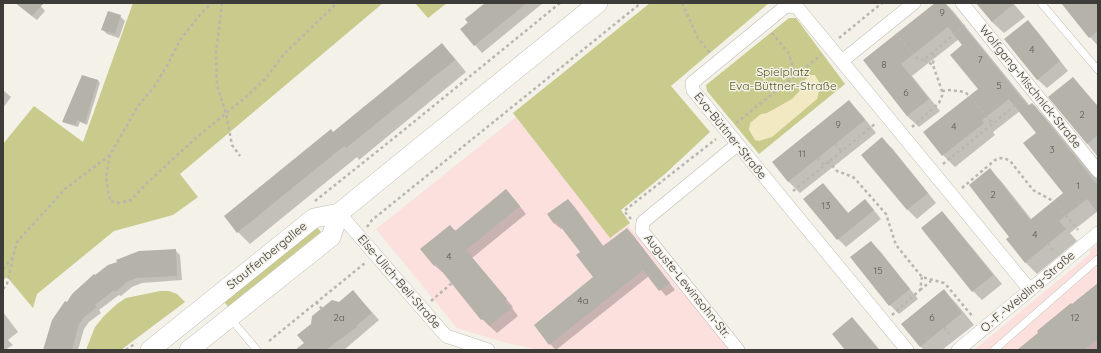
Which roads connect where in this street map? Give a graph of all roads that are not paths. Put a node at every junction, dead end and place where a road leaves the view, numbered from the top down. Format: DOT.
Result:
graph roads {
  1 [pos="598,3"];
  2 [pos="914,3"];
  3 [pos="962,3"];
  4 [pos="1041,3"];
  5 [pos="842,61"];
  6 [pos="1098,70"];
  7 [pos="738,144"];
  8 [pos="1098,171"];
  9 [pos="339,213"];
  10 [pos="1098,233"];
  11 [pos="1098,259"];
  12 [pos="1030,290"];
  13 [pos="230,318"];
  14 [pos="458,345"];
  15 [pos="150,350"];
  16 [pos="189,350"];
  17 [pos="257,350"];
  18 [pos="488,350"];
  19 [pos="738,350"];
  20 [pos="907,350"];
  21 [pos="958,350"];
  22 [pos="994,350"];
  1 -- 9 [label="main road"];
  2 -- 5 [label="street"];
  3 -- 8 [label="street, Wolfgang-Mischnick-Straße"];
  4 -- 6 [label="lane"];
  5 -- 7 [label="street, Eva-Büttner-Straße"];
  5 -- 12 [label="street, Eva-Büttner-Straße"];
  7 -- 19 [label="street, Auguste-Lewinsohn-Str."];
  7 -- 20 [label="street, Eva-Büttner-Straße"];
  9 -- 13 [label="main road, Stauffenbergallee"];
  9 -- 14 [label="street, Else-Ulich-Beil-Straße"];
  9 -- 15 [label="main road, Stauffenbergallee"];
  10 -- 12 [label="street, O.-F.-Weidling-Straße"];
  11 -- 22 [label="lane"];
  12 -- 21 [label="street, O.-F.-Weidling-Straße"];
  13 -- 16 [label="main road, Stauffenbergallee"];
  13 -- 17 [label="lane"];
  14 -- 18 [label="street, Else-Ulich-Beil-Straße"];
}
